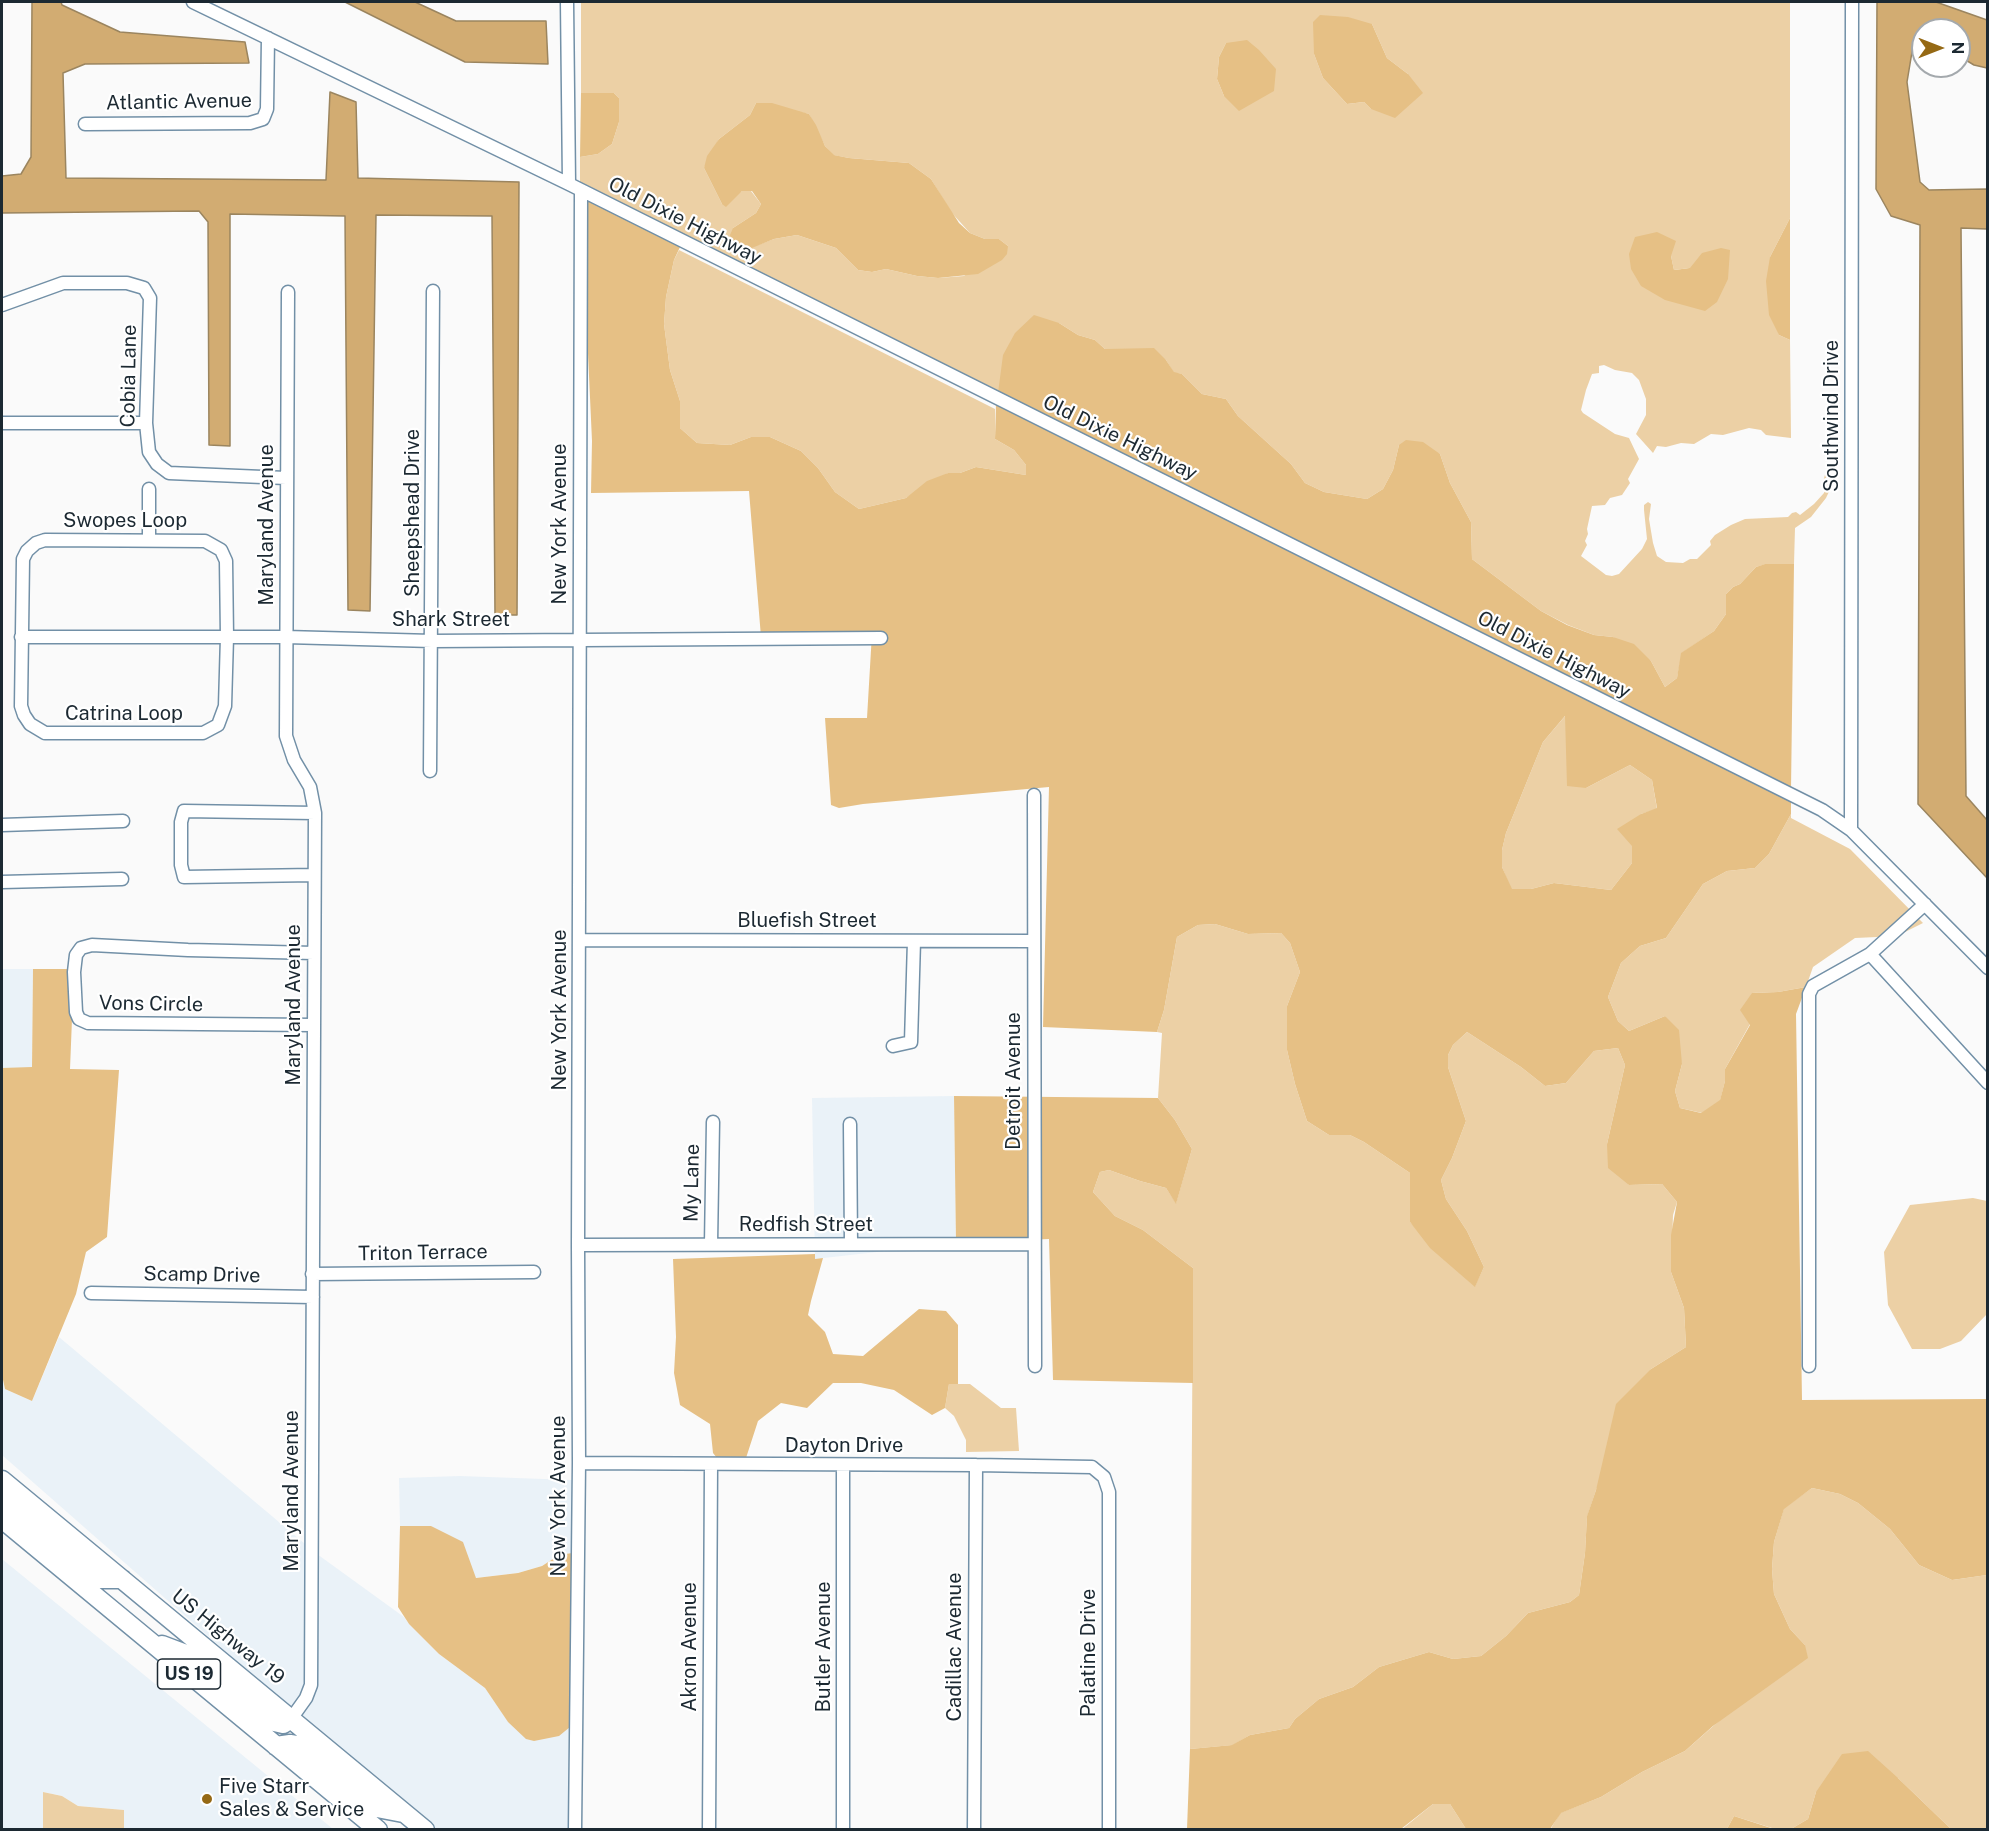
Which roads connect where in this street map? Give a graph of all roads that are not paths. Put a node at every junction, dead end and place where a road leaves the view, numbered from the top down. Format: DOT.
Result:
graph roads {
  1 [pos="193,2"];
  2 [pos="567,2"];
  3 [pos="1852,2"];
  4 [pos="268,38"];
  5 [pos="85,124"];
  6 [pos="569,184"];
  7 [pos="582,191"];
  8 [pos="433,291"];
  9 [pos="288,292"];
  10 [pos="2,305"];
  11 [pos="2,423"];
  12 [pos="146,423"];
  13 [pos="286,478"];
  14 [pos="149,489"];
  15 [pos="149,540"];
  16 [pos="21,637"];
  17 [pos="227,637"];
  18 [pos="286,637"];
  19 [pos="881,638"];
  20 [pos="579,639"];
  21 [pos="432,641"];
  22 [pos="430,771"];
  23 [pos="1034,795"];
  24 [pos="315,813"];
  25 [pos="123,820"];
  26 [pos="2,825"];
  27 [pos="1851,830"];
  28 [pos="314,875"];
  29 [pos="122,879"];
  30 [pos="2,882"];
  31 [pos="1925,904"];
  32 [pos="580,940"];
  33 [pos="914,940"];
  34 [pos="1034,941"];
  35 [pos="314,953"];
  36 [pos="1870,954"];
  37 [pos="1988,968"];
  38 [pos="314,1025"];
  39 [pos="893,1046"];
  40 [pos="1988,1083"];
  41 [pos="713,1122"];
  42 [pos="850,1124"];
  43 [pos="851,1244"];
  44 [pos="1034,1244"];
  45 [pos="578,1245"];
  46 [pos="711,1245"];
  47 [pos="534,1272"];
  48 [pos="312,1274"];
  49 [pos="91,1293"];
  50 [pos="313,1297"];
  51 [pos="1035,1366"];
  52 [pos="1809,1366"];
  53 [pos="579,1463"];
  54 [pos="711,1465"];
  55 [pos="976,1465"];
  56 [pos="843,1466"];
  57 [pos="1104,1477"];
  58 [pos="2,1480"];
  59 [pos="2,1501"];
  60 [pos="2,1519"];
  61 [pos="122,1579"];
  62 [pos="149,1641"];
  63 [pos="291,1719"];
  64 [pos="276,1746"];
  65 [pos="405,1813"];
  66 [pos="378,1830"];
  67 [pos="425,1830"];
  68 [pos="575,1830"];
  69 [pos="709,1830"];
  70 [pos="843,1830"];
  71 [pos="974,1830"];
  72 [pos="1109,1830"];
  1 -- 4 [label="street, Old Dixie Highway"];
  2 -- 6 [label="street"];
  3 -- 27 [label="street, Southwind Drive"];
  4 -- 5 [label="street, Atlantic Avenue"];
  4 -- 6 [label="street, Old Dixie Highway"];
  6 -- 7 [label="street, Old Dixie Highway"];
  7 -- 20 [label="street, New York Avenue"];
  7 -- 27 [label="street, Old Dixie Highway"];
  8 -- 21 [label="street, Sheepshead Drive"];
  9 -- 13 [label="street, Maryland Avenue"];
  10 -- 12 [label="street, Cobia Lane"];
  11 -- 12 [label="street"];
  12 -- 13 [label="street, Cobia Lane"];
  13 -- 18 [label="street, Maryland Avenue"];
  14 -- 15 [label="street"];
  15 -- 16 [label="street, Swopes Loop"];
  15 -- 17 [label="street, Swopes Loop"];
  16 -- 17 [label="street, Shark Street"];
  16 -- 17 [label="street, Catrina Loop"];
  17 -- 18 [label="street, Shark Street"];
  18 -- 21 [label="street, Shark Street"];
  18 -- 24 [label="street, Maryland Avenue"];
  19 -- 20 [label="street, Shark Street"];
  20 -- 21 [label="street, Shark Street"];
  20 -- 32 [label="street, New York Avenue"];
  21 -- 22 [label="street, Sheepshead Drive"];
  23 -- 34 [label="street, Detroit Avenue"];
  24 -- 28 [label="street, Maryland Avenue"];
  24 -- 28 [label="street"];
  25 -- 26 [label="street"];
  27 -- 31 [label="street, Old Dixie Highway"];
  28 -- 35 [label="street, Maryland Avenue"];
  29 -- 30 [label="street"];
  31 -- 36 [label="street"];
  31 -- 37 [label="street, Old Dixie Highway"];
  32 -- 33 [label="street, Bluefish Street"];
  32 -- 45 [label="street, New York Avenue"];
  33 -- 34 [label="street, Bluefish Street"];
  33 -- 39 [label="street"];
  34 -- 44 [label="street, Detroit Avenue"];
  35 -- 38 [label="street, Maryland Avenue"];
  35 -- 38 [label="street, Vons Circle"];
  36 -- 40 [label="street"];
  36 -- 52 [label="street"];
  38 -- 48 [label="street, Maryland Avenue"];
  41 -- 46 [label="street, My Lane"];
  42 -- 43 [label="street"];
  43 -- 44 [label="street, Redfish Street"];
  43 -- 46 [label="street, Redfish Street"];
  44 -- 51 [label="street, Detroit Avenue"];
  45 -- 46 [label="street, Redfish Street"];
  45 -- 53 [label="street, New York Avenue"];
  47 -- 48 [label="street, Triton Terrace"];
  48 -- 50 [label="street, Maryland Avenue"];
  49 -- 50 [label="street, Scamp Drive"];
  50 -- 63 [label="street, Maryland Avenue"];
  53 -- 54 [label="street, Dayton Drive"];
  53 -- 68 [label="street, New York Avenue"];
  54 -- 56 [label="street, Dayton Drive"];
  54 -- 69 [label="street, Akron Avenue"];
  55 -- 56 [label="street, Dayton Drive"];
  55 -- 57 [label="street, Dayton Drive"];
  55 -- 71 [label="street, Cadillac Avenue"];
  56 -- 70 [label="street, Butler Avenue"];
  57 -- 72 [label="street, Palatine Drive"];
  58 -- 61 [label="highway, US Highway 19 / US 19"];
  59 -- 61 [label="highway"];
  60 -- 62 [label="highway, US 19"];
  61 -- 63 [label="highway, US Highway 19 / US 19"];
  62 -- 63 [label="highway"];
  62 -- 64 [label="highway, US 19"];
  63 -- 65 [label="highway, US Highway 19 / US 19"];
  64 -- 65 [label="highway"];
  64 -- 66 [label="highway, US 19"];
  65 -- 67 [label="highway, US Highway 19 / US 19"];
}
